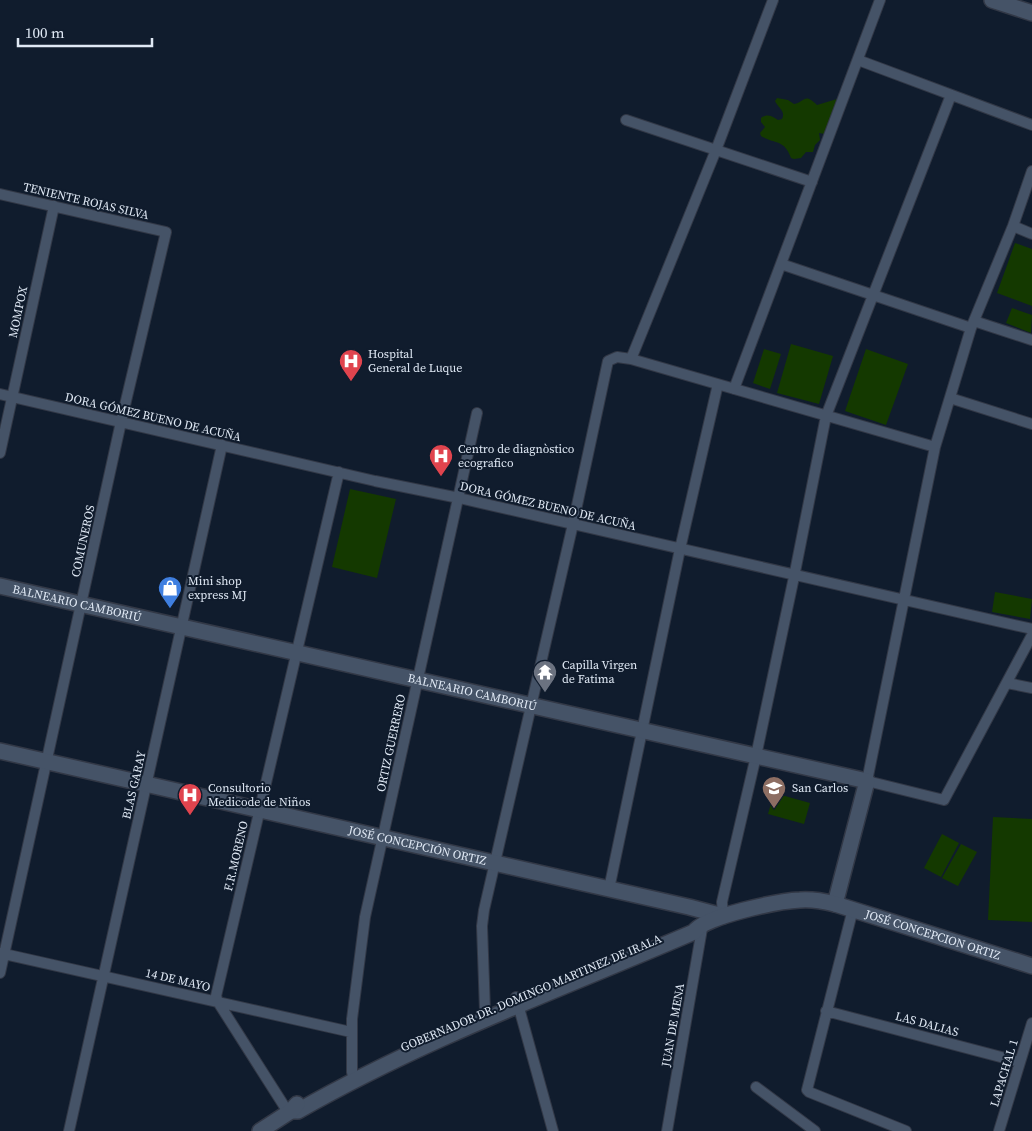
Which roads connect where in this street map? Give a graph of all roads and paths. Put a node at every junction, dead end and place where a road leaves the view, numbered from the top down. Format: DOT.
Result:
graph roads {
  1 [pos="774,0"];
  2 [pos="880,0"];
  3 [pos="992,0"];
  4 [pos="1032,14"];
  5 [pos="858,60"];
  6 [pos="951,95"];
  7 [pos="626,120"];
  8 [pos="1032,125"];
  9 [pos="716,150"];
  10 [pos="1032,171"];
  11 [pos="812,182"];
  12 [pos="0,194"];
  13 [pos="54,206"];
  14 [pos="1013,226"];
  15 [pos="166,232"];
  16 [pos="1032,234"];
  17 [pos="781,264"];
  18 [pos="873,296"];
  19 [pos="972,325"];
  20 [pos="1032,340"];
  21 [pos="631,359"];
  22 [pos="718,384"];
  23 [pos="734,389"];
  24 [pos="0,394"];
  25 [pos="12,397"];
  26 [pos="950,398"];
  27 [pos="477,413"];
  28 [pos="826,416"];
  29 [pos="121,422"];
  30 [pos="1032,424"];
  31 [pos="222,445"];
  32 [pos="935,447"];
  33 [pos="0,453"];
  34 [pos="339,472"];
  35 [pos="458,498"];
  36 [pos="573,524"];
  37 [pos="680,549"];
  38 [pos="795,575"];
  39 [pos="0,586"];
  40 [pos="904,600"];
  41 [pos="82,604"];
  42 [pos="182,627"];
  43 [pos="1032,629"];
  44 [pos="1032,635"];
  45 [pos="296,652"];
  46 [pos="418,680"];
  47 [pos="1007,683"];
  48 [pos="1032,688"];
  49 [pos="530,706"];
  50 [pos="642,730"];
  51 [pos="0,751"];
  52 [pos="756,756"];
  53 [pos="47,761"];
  54 [pos="867,781"];
  55 [pos="147,784"];
  56 [pos="260,810"];
  57 [pos="383,838"];
  58 [pos="494,863"];
  59 [pos="609,889"];
  60 [pos="834,904"];
  61 [pos="689,907"];
  62 [pos="853,909"];
  63 [pos="723,916"];
  64 [pos="700,925"];
  65 [pos="2,953"];
  66 [pos="1032,966"];
  67 [pos="0,973"];
  68 [pos="104,976"];
  69 [pos="517,1001"];
  70 [pos="218,1002"];
  71 [pos="485,1011"];
  72 [pos="826,1011"];
  73 [pos="1032,1023"];
  74 [pos="351,1032"];
  75 [pos="1020,1062"];
  76 [pos="353,1076"];
  77 [pos="756,1087"];
  78 [pos="289,1112"];
  79 [pos="69,1131"];
  80 [pos="260,1131"];
  81 [pos="553,1131"];
  82 [pos="667,1131"];
  83 [pos="815,1131"];
  84 [pos="906,1131"];
  85 [pos="999,1131"];
  1 -- 9 [label="street"];
  2 -- 5 [label="street"];
  3 -- 4 [label="street"];
  5 -- 6 [label="street"];
  5 -- 11 [label="street"];
  6 -- 8 [label="street"];
  6 -- 18 [label="street"];
  7 -- 9 [label="street"];
  9 -- 11 [label="street"];
  9 -- 21 [label="street"];
  10 -- 14 [label="street"];
  11 -- 17 [label="street"];
  12 -- 13 [label="street, TENIENTE ROJAS SILVA"];
  13 -- 15 [label="street, TENIENTE ROJAS SILVA"];
  13 -- 25 [label="street, MOMPOX"];
  14 -- 16 [label="street"];
  14 -- 19 [label="street"];
  15 -- 29 [label="street, COMUNEROS"];
  17 -- 18 [label="street"];
  17 -- 23 [label="street"];
  18 -- 19 [label="street"];
  18 -- 28 [label="street"];
  19 -- 20 [label="street"];
  19 -- 26 [label="street"];
  21 -- 22 [label="street"];
  21 -- 36 [label="street"];
  22 -- 23 [label="street"];
  22 -- 37 [label="street"];
  23 -- 28 [label="street"];
  24 -- 25 [label="street, DORA GÓMEZ BUENO DE ACUÑA"];
  25 -- 29 [label="street, DORA GÓMEZ BUENO DE ACUÑA"];
  25 -- 33 [label="street, MOMPOX"];
  26 -- 30 [label="street"];
  26 -- 32 [label="street"];
  27 -- 35 [label="street, ORTIZ GUERRERO"];
  28 -- 32 [label="street"];
  28 -- 38 [label="street"];
  29 -- 31 [label="street, DORA GÓMEZ BUENO DE ACUÑA"];
  29 -- 41 [label="street, COMUNEROS"];
  31 -- 34 [label="street, DORA GÓMEZ BUENO DE ACUÑA"];
  31 -- 42 [label="street, BLAS GARAY"];
  32 -- 40 [label="street"];
  34 -- 35 [label="street, DORA GÓMEZ BUENO DE ACUÑA"];
  34 -- 45 [label="street, F.R.MORENO"];
  35 -- 36 [label="street, DORA GÓMEZ BUENO DE ACUÑA"];
  35 -- 46 [label="street, ORTIZ GUERRERO"];
  36 -- 37 [label="street, DORA GÓMEZ BUENO DE ACUÑA"];
  36 -- 49 [label="street"];
  37 -- 38 [label="street, DORA GÓMEZ BUENO DE ACUÑA"];
  37 -- 50 [label="street"];
  38 -- 40 [label="street, DORA GÓMEZ BUENO DE ACUÑA"];
  38 -- 52 [label="street"];
  39 -- 41 [label="street, BALNEARIO CAMBORIÚ"];
  40 -- 43 [label="street, DORA GÓMEZ BUENO DE ACUÑA"];
  40 -- 54 [label="street"];
  41 -- 42 [label="street, BALNEARIO CAMBORIÚ"];
  41 -- 53 [label="street, COMUNEROS"];
  42 -- 45 [label="street, BALNEARIO CAMBORIÚ"];
  42 -- 55 [label="street, BLAS GARAY"];
  44 -- 47 [label="street"];
  45 -- 46 [label="street, BALNEARIO CAMBORIÚ"];
  45 -- 56 [label="street, F.R.MORENO"];
  46 -- 49 [label="street, BALNEARIO CAMBORIÚ"];
  46 -- 57 [label="street, ORTIZ GUERRERO"];
  47 -- 48 [label="street"];
  47 -- 54 [label="street, BALNEARIO CAMBORIÚ"];
  49 -- 50 [label="street, BALNEARIO CAMBORIÚ"];
  49 -- 58 [label="street"];
  50 -- 52 [label="street, BALNEARIO CAMBORIÚ"];
  50 -- 59 [label="street"];
  51 -- 53 [label="street, JOSÉ CONCEPCIÓN ORTIZ"];
  52 -- 54 [label="street, BALNEARIO CAMBORIÚ"];
  52 -- 63 [label="street"];
  53 -- 55 [label="street, JOSÉ CONCEPCIÓN ORTIZ"];
  53 -- 65 [label="street, COMUNEROS"];
  54 -- 60 [label="street"];
  55 -- 56 [label="street, JOSÉ CONCEPCIÓN ORTIZ"];
  55 -- 68 [label="street, BLAS GARAY"];
  56 -- 57 [label="street, JOSÉ CONCEPCIÓN ORTIZ"];
  56 -- 70 [label="street, F.R.MORENO"];
  57 -- 58 [label="street, JOSÉ CONCEPCIÓN ORTIZ"];
  57 -- 74 [label="street, ORTIZ GUERRERO"];
  58 -- 59 [label="street, JOSÉ CONCEPCIÓN ORTIZ"];
  58 -- 71 [label="street"];
  59 -- 61 [label="street, JOSÉ CONCEPCIÓN ORTIZ"];
  60 -- 62 [label="street, JOSÉ CONCEPCION ORTIZ"];
  60 -- 63 [label="street, JOSÉ CONCEPCIÓN ORTIZ"];
  61 -- 63 [label="street, JOSÉ CONCEPCIÓN ORTIZ"];
  61 -- 64 [label="street"];
  62 -- 66 [label="street, JOSÉ CONCEPCION ORTIZ"];
  62 -- 72 [label="street"];
  63 -- 64 [label="street, GOBERNADOR DR. DOMINGO MARTINEZ DE IRALA"];
  64 -- 69 [label="street, GOBERNADOR DR. DOMINGO MARTINEZ DE IRALA"];
  64 -- 82 [label="street, JUAN DE MENA"];
  65 -- 67 [label="street, COMUNEROS"];
  65 -- 68 [label="street, 14 DE MAYO"];
  68 -- 70 [label="street, 14 DE MAYO"];
  68 -- 79 [label="street, BLAS GARAY"];
  69 -- 71 [label="street, GOBERNADOR DR. DOMINGO MARTINEZ DE IRALA"];
  69 -- 76 [label="street, GOBERNADOR DR. DOMINGO MARTINEZ DE IRALA"];
  69 -- 81 [label="street"];
  70 -- 74 [label="street, 14 DE MAYO"];
  70 -- 78 [label="street"];
  71 -- 76 [label="street, GOBERNADOR DR. DOMINGO MARTINEZ DE IRALA"];
  72 -- 75 [label="street, LAS DALIAS"];
  72 -- 84 [label="street"];
  73 -- 75 [label="street, LAPACHAL 1"];
  74 -- 76 [label="street, ORTIZ GUERRERO"];
  75 -- 85 [label="street, LAPACHAL 1"];
  76 -- 78 [label="street, GOBERNADOR DR. DOMINGO MARTINEZ DE IRALA"];
  77 -- 83 [label="street"];
  78 -- 80 [label="street, GOBERNADOR DR. DOMINGO MARTINEZ DE IRALA"];
}
